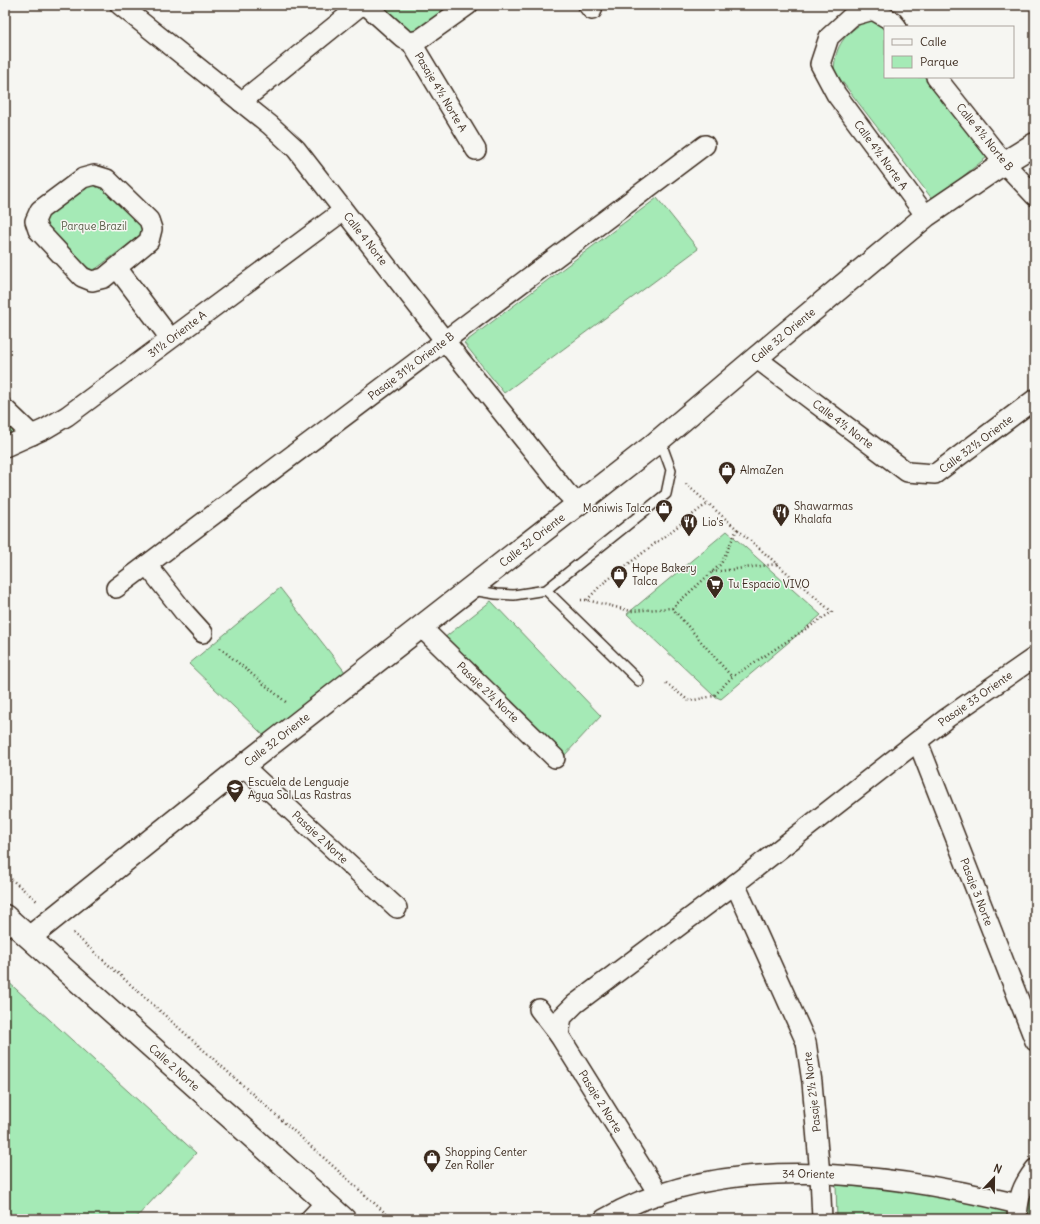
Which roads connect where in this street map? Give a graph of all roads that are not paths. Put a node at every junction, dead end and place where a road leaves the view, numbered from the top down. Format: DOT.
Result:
graph roads {
  1 [pos="120,5"];
  2 [pos="361,5"];
  3 [pos="366,5"];
  4 [pos="468,5"];
  5 [pos="895,24"];
  6 [pos="411,42"];
  7 [pos="937,78"];
  8 [pos="241,102"];
  9 [pos="1035,144"];
  10 [pos="706,145"];
  11 [pos="476,150"];
  12 [pos="1004,163"];
  13 [pos="1035,196"];
  14 [pos="343,211"];
  15 [pos="926,216"];
  16 [pos="117,268"];
  17 [pos="170,338"];
  18 [pos="445,341"];
  19 [pos="756,358"];
  20 [pos="1035,399"];
  21 [pos="5,410"];
  22 [pos="32,435"];
  23 [pos="660,440"];
  24 [pos="5,447"];
  25 [pos="935,474"];
  26 [pos="578,504"];
  27 [pos="147,565"];
  28 [pos="116,588"];
  29 [pos="469,590"];
  30 [pos="546,590"];
  31 [pos="422,627"];
  32 [pos="203,633"];
  33 [pos="1035,657"];
  34 [pos="639,681"];
  35 [pos="918,742"];
  36 [pos="555,758"];
  37 [pos="243,766"];
  38 [pos="735,884"];
  39 [pos="397,908"];
  40 [pos="5,916"];
  41 [pos="30,937"];
  42 [pos="539,1009"];
  43 [pos="559,1035"];
  44 [pos="1035,1041"];
  45 [pos="1035,1169"];
  46 [pos="820,1174"];
  47 [pos="659,1195"];
  48 [pos="326,1202"];
  49 [pos="1017,1211"];
  50 [pos="310,1219"];
  51 [pos="344,1219"];
  52 [pos="604,1219"];
  53 [pos="822,1219"];
  1 -- 8 [label="street, Calle 4 Norte"];
  2 -- 8 [label="street"];
  3 -- 6 [label="street, Pasaje 4½ Norte A"];
  4 -- 6 [label="street"];
  5 -- 15 [label="street, Calle 4½ Norte A"];
  6 -- 11 [label="street, Pasaje 4½ Norte A"];
  7 -- 12 [label="street, Calle 4½ Norte B"];
  8 -- 14 [label="street, Calle 4 Norte"];
  9 -- 12 [label="street, Calle 32 Oriente"];
  10 -- 18 [label="street, Pasaje 31½ Oriente B"];
  12 -- 13 [label="street, Calle 4½ Norte B"];
  12 -- 15 [label="street, Calle 32 Oriente"];
  14 -- 17 [label="street, 31½ Oriente A"];
  14 -- 18 [label="street, Calle 4 Norte"];
  15 -- 19 [label="street, Calle 32 Oriente"];
  16 -- 16 [label="street"];
  16 -- 17 [label="street"];
  17 -- 22 [label="street, 31½ Oriente A"];
  18 -- 26 [label="street, Calle 4 Norte"];
  18 -- 27 [label="street, Pasaje 31½ Oriente B"];
  19 -- 23 [label="street, Calle 32 Oriente"];
  19 -- 25 [label="street, Calle 4½ Norte"];
  20 -- 25 [label="street, Calle 32½ Oriente"];
  21 -- 22 [label="street"];
  22 -- 24 [label="street, 31½ Oriente A"];
  23 -- 26 [label="street, Calle 32 Oriente"];
  23 -- 30 [label="lane"];
  26 -- 29 [label="street, Calle 32 Oriente"];
  27 -- 28 [label="street, Pasaje 31½ Oriente B"];
  27 -- 32 [label="street"];
  29 -- 30 [label="lane"];
  29 -- 31 [label="street, Calle 32 Oriente"];
  30 -- 34 [label="lane"];
  31 -- 36 [label="street, Pasaje 2½ Norte"];
  31 -- 37 [label="street, Calle 32 Oriente"];
  33 -- 35 [label="street, Pasaje 33 Oriente"];
  35 -- 38 [label="street, Pasaje 33 Oriente"];
  35 -- 44 [label="street, Pasaje 3 Norte"];
  37 -- 39 [label="street, Pasaje 2 Norte"];
  37 -- 41 [label="street, Calle 32 Oriente"];
  38 -- 43 [label="street, Pasaje 33 Oriente"];
  38 -- 46 [label="street, Pasaje 2½ Norte"];
  40 -- 41 [label="street, Calle 2 Norte"];
  41 -- 48 [label="street, Calle 2 Norte"];
  42 -- 43 [label="street, Pasaje 2 Norte"];
  43 -- 47 [label="street, Pasaje 2 Norte"];
  45 -- 49 [label="street, 34 Oriente"];
  46 -- 47 [label="street, 34 Oriente"];
  46 -- 49 [label="street, 34 Oriente"];
  46 -- 53 [label="street, Pasaje 2½ Norte"];
  47 -- 52 [label="street, 34 Oriente"];
  48 -- 50 [label="street"];
  48 -- 51 [label="street, Calle 2 Norte"];
}
